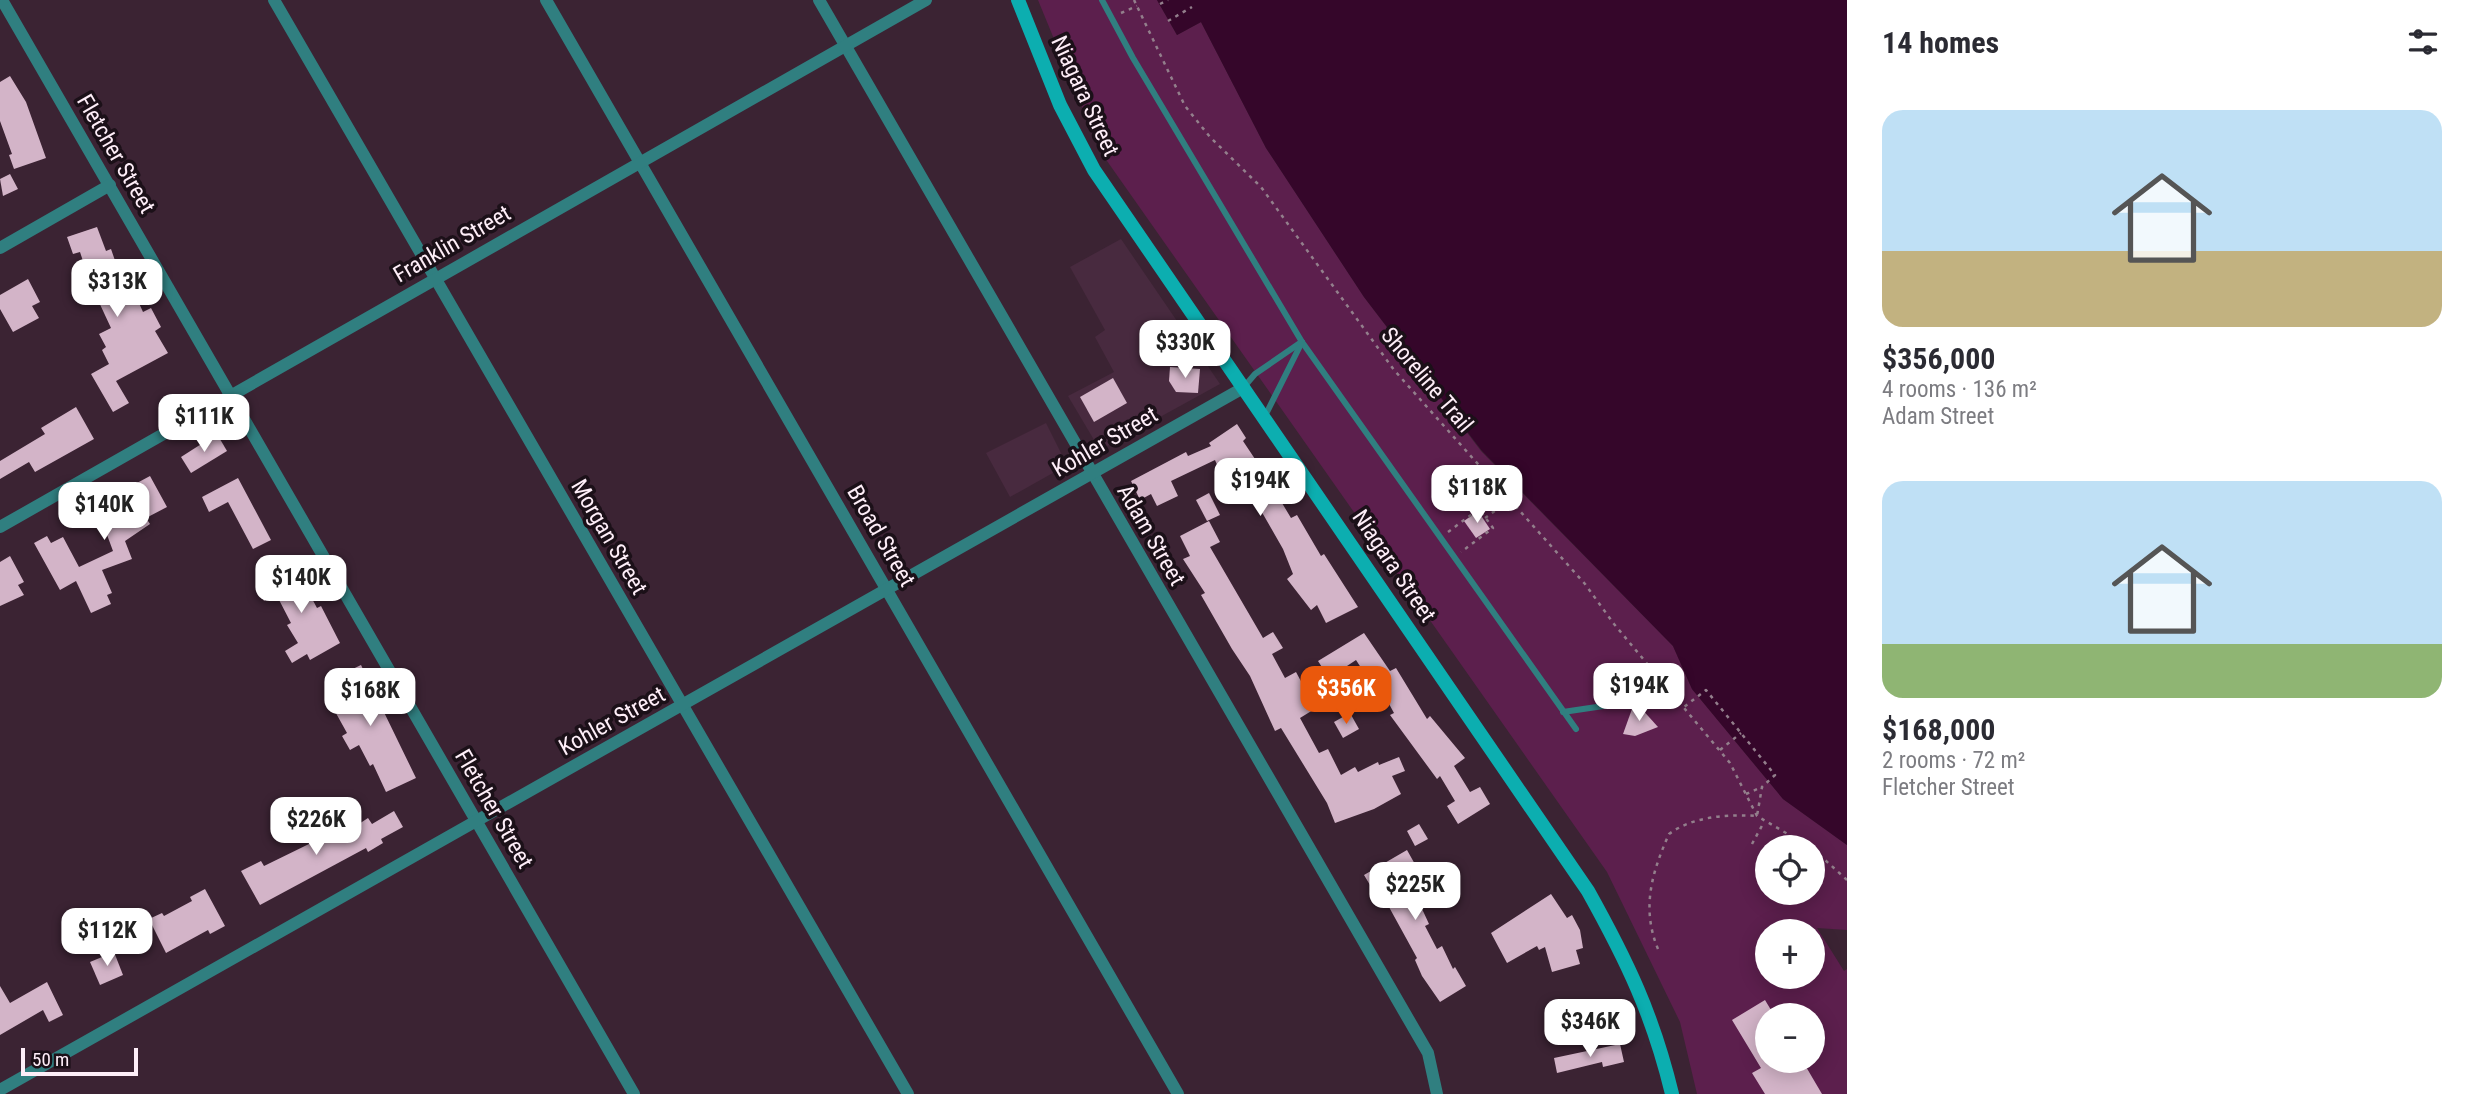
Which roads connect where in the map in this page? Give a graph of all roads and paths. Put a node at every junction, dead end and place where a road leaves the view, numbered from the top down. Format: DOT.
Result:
graph roads {
  1 [pos="2,0"];
  2 [pos="274,0"];
  3 [pos="546,0"];
  4 [pos="819,0"];
  5 [pos="926,0"];
  6 [pos="1018,0"];
  7 [pos="1102,0"];
  8 [pos="1134,0"];
  9 [pos="1168,0"];
  10 [pos="1160,4"];
  11 [pos="1137,6"];
  12 [pos="1192,7"];
  13 [pos="1112,19"];
  14 [pos="1168,20"];
  15 [pos="845,45"];
  16 [pos="640,161"];
  17 [pos="110,185"];
  18 [pos="0,248"];
  19 [pos="435,278"];
  20 [pos="1302,342"];
  21 [pos="1243,388"];
  22 [pos="232,395"];
  23 [pos="1265,416"];
  24 [pos="1092,474"];
  25 [pos="1510,500"];
  26 [pos="1485,518"];
  27 [pos="0,527"];
  28 [pos="1439,538"];
  29 [pos="1453,558"];
  30 [pos="887,590"];
  31 [pos="1637,701"];
  32 [pos="682,705"];
  33 [pos="1684,707"];
  34 [pos="1563,712"];
  35 [pos="1576,729"];
  36 [pos="1741,733"];
  37 [pos="1720,750"];
  38 [pos="1762,787"];
  39 [pos="1746,794"];
  40 [pos="1757,816"];
  41 [pos="477,821"];
  42 [pos="1765,821"];
  43 [pos="1789,835"];
  44 [pos="1752,844"];
  45 [pos="1825,860"];
  46 [pos="1847,880"];
  47 [pos="1658,949"];
  48 [pos="0,1090"];
  49 [pos="634,1094"];
  50 [pos="908,1094"];
  51 [pos="1178,1094"];
  52 [pos="1437,1094"];
  53 [pos="1672,1094"];
  1 -- 17 [label="street, Fletcher Street"];
  2 -- 19 [label="street, Morgan Street"];
  3 -- 16 [label="street, Broad Street"];
  4 -- 15 [label="street, Adam Street"];
  5 -- 15 [label="street, Franklin Street"];
  6 -- 21 [label="main road, Niagara Street"];
  7 -- 13 [label="lane"];
  8 -- 11 [label="path, Shoreline Trail"];
  9 -- 10 [label="path"];
  11 -- 13 [label="path"];
  11 -- 25 [label="path, Shoreline Trail"];
  12 -- 14 [label="path"];
  13 -- 20 [label="lane"];
  15 -- 16 [label="street, Franklin Street"];
  15 -- 24 [label="street, Adam Street"];
  16 -- 19 [label="street, Franklin Street"];
  16 -- 30 [label="street, Broad Street"];
  17 -- 18 [label="street"];
  17 -- 22 [label="street, Fletcher Street"];
  19 -- 22 [label="street, Franklin Street"];
  19 -- 32 [label="street, Morgan Street"];
  20 -- 21 [label="lane"];
  20 -- 23 [label="lane"];
  20 -- 28 [label="lane"];
  21 -- 23 [label="main road, Niagara Street"];
  21 -- 24 [label="street, Kohler Street"];
  22 -- 27 [label="street, Franklin Street"];
  22 -- 41 [label="street, Fletcher Street"];
  23 -- 53 [label="main road, Niagara Street"];
  24 -- 30 [label="street, Kohler Street"];
  24 -- 52 [label="street, Adam Street"];
  25 -- 26 [label="path"];
  25 -- 33 [label="path, Shoreline Trail"];
  26 -- 28 [label="path"];
  26 -- 29 [label="path"];
  28 -- 29 [label="lane"];
  29 -- 34 [label="lane"];
  30 -- 32 [label="street, Kohler Street"];
  30 -- 51 [label="street, Broad Street"];
  31 -- 34 [label="lane"];
  32 -- 41 [label="street, Kohler Street"];
  32 -- 50 [label="street, Morgan Street"];
  33 -- 36 [label="path"];
  33 -- 37 [label="path, Shoreline Trail"];
  34 -- 35 [label="lane"];
  36 -- 37 [label="path"];
  36 -- 38 [label="path"];
  37 -- 39 [label="path, Shoreline Trail"];
  38 -- 39 [label="path"];
  38 -- 40 [label="path"];
  39 -- 40 [label="path, Shoreline Trail"];
  40 -- 42 [label="path"];
  40 -- 47 [label="path"];
  41 -- 48 [label="street, Kohler Street"];
  41 -- 49 [label="street, Fletcher Street"];
  42 -- 43 [label="path"];
  42 -- 44 [label="path"];
  45 -- 46 [label="path"];
}
